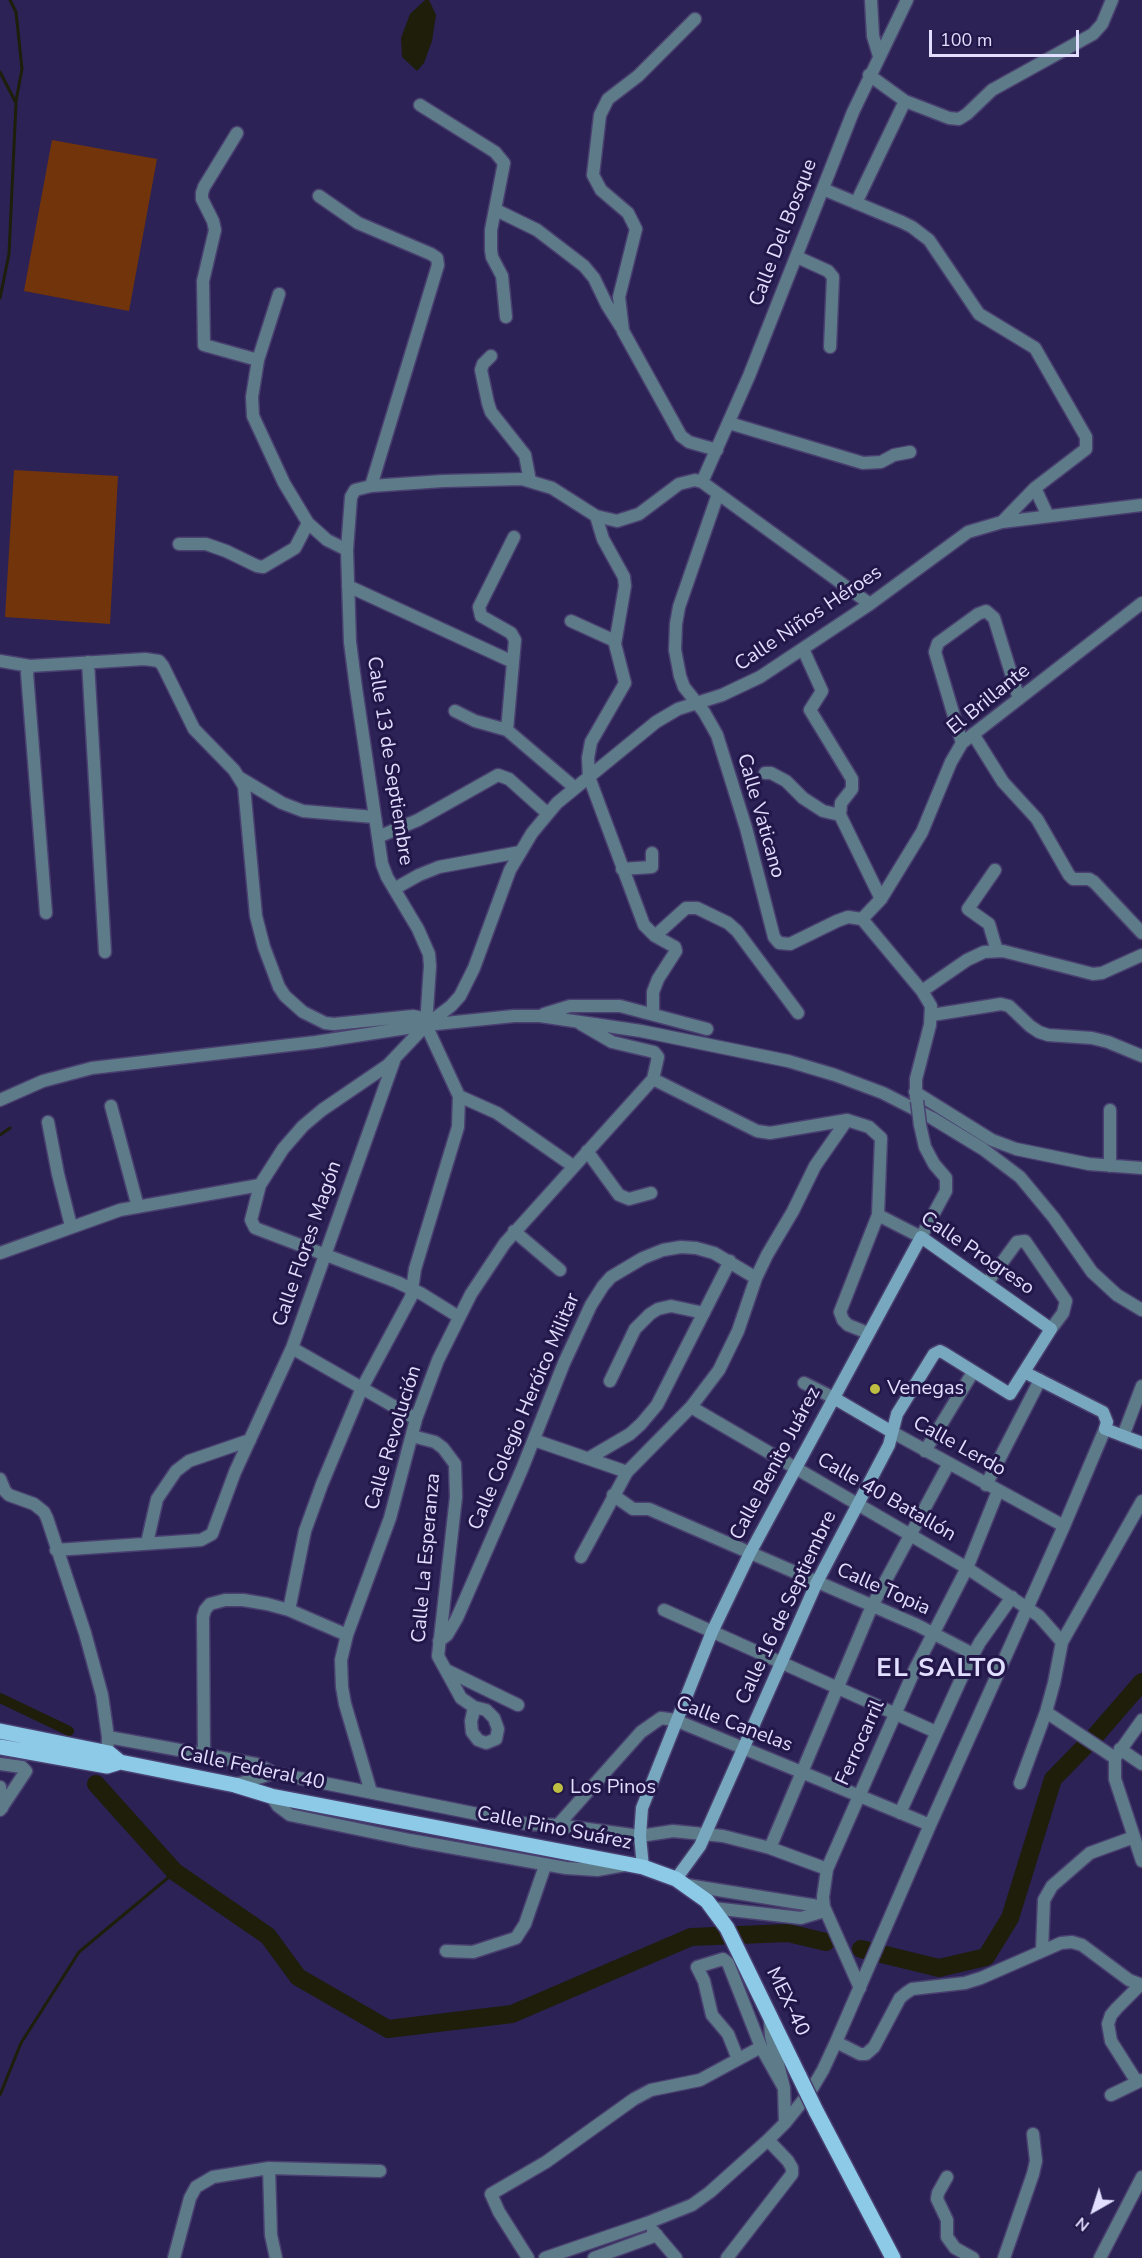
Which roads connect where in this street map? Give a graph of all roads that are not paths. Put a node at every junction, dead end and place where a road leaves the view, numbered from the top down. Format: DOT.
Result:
graph roads {
  1 [pos="871,0"];
  2 [pos="907,0"];
  3 [pos="1112,0"];
  4 [pos="695,19"];
  5 [pos="879,56"];
  6 [pos="869,75"];
  7 [pos="905,101"];
  8 [pos="420,105"];
  9 [pos="237,133"];
  10 [pos="823,189"];
  11 [pos="319,196"];
  12 [pos="856,203"];
  13 [pos="496,210"];
  14 [pos="796,257"];
  15 [pos="279,294"];
  16 [pos="506,317"];
  17 [pos="623,331"];
  18 [pos="830,347"];
  19 [pos="491,356"];
  20 [pos="258,360"];
  21 [pos="729,423"];
  22 [pos="717,450"];
  23 [pos="910,452"];
  24 [pos="530,481"];
  25 [pos="702,482"];
  26 [pos="371,486"];
  27 [pos="1035,488"];
  28 [pos="718,494"];
  29 [pos="1142,505"];
  30 [pos="596,516"];
  31 [pos="1048,516"];
  32 [pos="1002,522"];
  33 [pos="308,524"];
  34 [pos="514,537"];
  35 [pos="179,544"];
  36 [pos="347,550"];
  37 [pos="348,586"];
  38 [pos="1142,603"];
  39 [pos="870,604"];
  40 [pos="571,621"];
  41 [pos="615,641"];
  42 [pos="803,649"];
  43 [pos="0,661"];
  44 [pos="88,662"];
  45 [pos="513,662"];
  46 [pos="30,666"];
  47 [pos="1019,699"];
  48 [pos="697,703"];
  49 [pos="455,711"];
  50 [pos="507,730"];
  51 [pos="973,734"];
  52 [pos="962,743"];
  53 [pos="765,772"];
  54 [pos="589,777"];
  55 [pos="240,778"];
  56 [pos="575,788"];
  57 [pos="547,813"];
  58 [pos="840,815"];
  59 [pos="374,817"];
  60 [pos="378,837"];
  61 [pos="520,852"];
  62 [pos="652,853"];
  63 [pos="622,869"];
  64 [pos="995,870"];
  65 [pos="394,889"];
  66 [pos="881,899"];
  67 [pos="46,912"];
  68 [pos="862,919"];
  69 [pos="1142,933"];
  70 [pos="655,936"];
  71 [pos="997,951"];
  72 [pos="105,952"];
  73 [pos="1142,955"];
  74 [pos="922,991"];
  75 [pos="798,1013"];
  76 [pos="653,1014"];
  77 [pos="932,1015"];
  78 [pos="540,1016"];
  79 [pos="576,1020"];
  80 [pos="426,1024"];
  81 [pos="707,1029"];
  82 [pos="1142,1056"];
  83 [pos="395,1058"];
  84 [pos="653,1079"];
  85 [pos="459,1095"];
  86 [pos="916,1096"];
  87 [pos="0,1100"];
  88 [pos="111,1106"];
  89 [pos="1110,1110"];
  90 [pos="847,1120"];
  91 [pos="48,1122"];
  92 [pos="587,1151"];
  93 [pos="573,1166"];
  94 [pos="1110,1166"];
  95 [pos="1142,1168"];
  96 [pos="260,1185"];
  97 [pos="651,1192"];
  98 [pos="138,1207"];
  99 [pos="878,1215"];
  100 [pos="71,1227"];
  101 [pos="514,1231"];
  102 [pos="921,1237"];
  103 [pos="0,1253"];
  104 [pos="324,1253"];
  105 [pos="730,1262"];
  106 [pos="560,1270"];
  107 [pos="756,1278"];
  108 [pos="987,1283"];
  109 [pos="412,1288"];
  110 [pos="1142,1310"];
  111 [pos="704,1313"];
  112 [pos="459,1317"];
  113 [pos="1051,1329"];
  114 [pos="868,1333"];
  115 [pos="292,1348"];
  116 [pos="974,1372"];
  117 [pos="1024,1372"];
  118 [pos="1040,1380"];
  119 [pos="610,1381"];
  120 [pos="804,1383"];
  121 [pos="1142,1386"];
  122 [pos="362,1388"];
  123 [pos="1010,1394"];
  124 [pos="834,1398"];
  125 [pos="1028,1404"];
  126 [pos="691,1407"];
  127 [pos="417,1419"];
  128 [pos="1105,1429"];
  129 [pos="892,1432"];
  130 [pos="412,1436"];
  131 [pos="1123,1436"];
  132 [pos="250,1440"];
  133 [pos="534,1440"];
  134 [pos="1142,1443"];
  135 [pos="925,1451"];
  136 [pos="589,1458"];
  137 [pos="948,1465"];
  138 [pos="795,1468"];
  139 [pos="627,1473"];
  140 [pos="0,1479"];
  141 [pos="986,1485"];
  142 [pos="998,1491"];
  143 [pos="613,1495"];
  144 [pos="1142,1501"];
  145 [pos="858,1503"];
  146 [pos="1064,1526"];
  147 [pos="910,1534"];
  148 [pos="147,1543"];
  149 [pos="56,1550"];
  150 [pos="750,1552"];
  151 [pos="581,1557"];
  152 [pos="967,1568"];
  153 [pos="817,1582"];
  154 [pos="1012,1597"];
  155 [pos="872,1606"];
  156 [pos="1028,1608"];
  157 [pos="289,1610"];
  158 [pos="664,1610"];
  159 [pos="712,1632"];
  160 [pos="933,1633"];
  161 [pos="347,1635"];
  162 [pos="439,1641"];
  163 [pos="1062,1642"];
  164 [pos="973,1654"];
  165 [pos="781,1663"];
  166 [pos="446,1670"];
  167 [pos="837,1689"];
  168 [pos="518,1705"];
  169 [pos="474,1707"];
  170 [pos="1046,1712"];
  171 [pos="895,1714"];
  172 [pos="675,1720"];
  173 [pos="1142,1720"];
  174 [pos="0,1731"];
  175 [pos="936,1732"];
  176 [pos="108,1737"];
  177 [pos="0,1747"];
  178 [pos="743,1748"];
  179 [pos="1113,1753"];
  180 [pos="204,1754"];
  181 [pos="112,1760"];
  182 [pos="0,1764"];
  183 [pos="1142,1764"];
  184 [pos="803,1772"];
  185 [pos="274,1773"];
  186 [pos="1020,1783"];
  187 [pos="235,1785"];
  188 [pos="0,1787"];
  189 [pos="371,1792"];
  190 [pos="272,1796"];
  191 [pos="858,1796"];
  192 [pos="1,1809"];
  193 [pos="900,1812"];
  194 [pos="376,1816"];
  195 [pos="558,1825"];
  196 [pos="930,1825"];
  197 [pos="705,1833"];
  198 [pos="640,1836"];
  199 [pos="1134,1837"];
  200 [pos="770,1848"];
  201 [pos="1142,1862"];
  202 [pos="626,1864"];
  203 [pos="545,1866"];
  204 [pos="643,1867"];
  205 [pos="827,1869"];
  206 [pos="681,1882"];
  207 [pos="824,1907"];
  208 [pos="713,1908"];
  209 [pos="1042,1950"];
  210 [pos="446,1951"];
  211 [pos="1141,1985"];
  212 [pos="860,1988"];
  213 [pos="771,2017"];
  214 [pos="836,2042"];
  215 [pos="761,2047"];
  216 [pos="738,2059"];
  217 [pos="1140,2081"];
  218 [pos="784,2088"];
  219 [pos="1111,2095"];
  220 [pos="785,2123"];
  221 [pos="1033,2134"];
  222 [pos="768,2140"];
  223 [pos="269,2168"];
  224 [pos="380,2171"];
  225 [pos="947,2177"];
  226 [pos="1142,2177"];
  227 [pos="647,2223"];
  228 [pos="657,2235"];
  229 [pos="583,2245"];
  230 [pos="174,2258"];
  231 [pos="276,2258"];
  232 [pos="528,2258"];
  233 [pos="545,2258"];
  234 [pos="589,2258"];
  235 [pos="594,2258"];
  236 [pos="676,2258"];
  237 [pos="727,2258"];
  238 [pos="893,2258"];
  239 [pos="973,2258"];
  240 [pos="1004,2258"];
  241 [pos="1100,2258"];
  1 -- 5 [label="street"];
  2 -- 5 [label="street, Calle Del Bosque"];
  3 -- 7 [label="street"];
  4 -- 17 [label="street"];
  5 -- 6 [label="street, Calle Del Bosque"];
  6 -- 7 [label="street"];
  6 -- 10 [label="street, Calle Del Bosque"];
  7 -- 12 [label="street"];
  8 -- 13 [label="street"];
  9 -- 20 [label="street"];
  10 -- 12 [label="street"];
  10 -- 14 [label="street, Calle Del Bosque"];
  11 -- 26 [label="street"];
  12 -- 27 [label="street"];
  13 -- 16 [label="street"];
  13 -- 17 [label="street"];
  14 -- 18 [label="street"];
  14 -- 21 [label="street, Calle Del Bosque"];
  15 -- 20 [label="street"];
  17 -- 22 [label="street"];
  19 -- 24 [label="street"];
  20 -- 33 [label="street"];
  21 -- 22 [label="street, Calle Del Bosque"];
  21 -- 23 [label="street"];
  22 -- 25 [label="street, Calle Del Bosque"];
  24 -- 26 [label="street"];
  24 -- 30 [label="street"];
  25 -- 28 [label="street"];
  25 -- 30 [label="street"];
  26 -- 36 [label="street, Calle 13 de Septiembre"];
  27 -- 31 [label="street"];
  27 -- 32 [label="street"];
  28 -- 39 [label="street"];
  28 -- 48 [label="street, Calle Vaticano"];
  29 -- 31 [label="street, Calle Niños Héroes"];
  30 -- 41 [label="street"];
  31 -- 32 [label="street, Calle Niños Héroes"];
  32 -- 39 [label="street, Calle Niños Héroes"];
  33 -- 35 [label="street"];
  33 -- 36 [label="street"];
  34 -- 45 [label="street"];
  36 -- 37 [label="street, Calle 13 de Septiembre"];
  37 -- 45 [label="street"];
  37 -- 59 [label="street, Calle 13 de Septiembre"];
  38 -- 47 [label="street, El Brillante"];
  39 -- 42 [label="street, Calle Niños Héroes"];
  40 -- 41 [label="street"];
  41 -- 54 [label="street"];
  42 -- 48 [label="street, Calle Niños Héroes"];
  42 -- 58 [label="street"];
  43 -- 46 [label="street"];
  44 -- 46 [label="street"];
  44 -- 55 [label="street"];
  44 -- 72 [label="street"];
  45 -- 50 [label="street"];
  46 -- 67 [label="street"];
  47 -- 51 [label="street, El Brillante"];
  47 -- 52 [label="street"];
  48 -- 54 [label="street, Calle Niños Héroes"];
  48 -- 68 [label="street, Calle Vaticano"];
  49 -- 50 [label="street"];
  50 -- 56 [label="street"];
  51 -- 52 [label="street, El Brillante"];
  51 -- 69 [label="street"];
  52 -- 66 [label="street, El Brillante"];
  53 -- 58 [label="street"];
  54 -- 56 [label="street, Calle Niños Héroes"];
  54 -- 63 [label="street"];
  55 -- 59 [label="street"];
  55 -- 80 [label="street"];
  56 -- 57 [label="street, Calle Niños Héroes"];
  57 -- 60 [label="street"];
  57 -- 61 [label="street, Calle Niños Héroes"];
  58 -- 66 [label="street"];
  59 -- 60 [label="street, Calle 13 de Septiembre"];
  60 -- 65 [label="street, Calle 13 de Septiembre"];
  61 -- 65 [label="street"];
  61 -- 80 [label="street, Calle Niños Héroes"];
  62 -- 63 [label="street"];
  63 -- 70 [label="street"];
  64 -- 71 [label="street"];
  65 -- 80 [label="street, Calle 13 de Septiembre"];
  66 -- 68 [label="street, El Brillante"];
  68 -- 74 [label="street"];
  70 -- 75 [label="street"];
  70 -- 76 [label="street"];
  71 -- 73 [label="street"];
  71 -- 74 [label="street"];
  74 -- 77 [label="street"];
  76 -- 78 [label="street"];
  76 -- 81 [label="street"];
  77 -- 82 [label="street"];
  77 -- 86 [label="street, Calle Benito Juárez"];
  78 -- 79 [label="street"];
  78 -- 80 [label="street"];
  79 -- 84 [label="street"];
  79 -- 110 [label="street"];
  80 -- 83 [label="street"];
  80 -- 85 [label="street"];
  80 -- 87 [label="street"];
  83 -- 96 [label="street"];
  83 -- 104 [label="street, Calle Flores Magón"];
  84 -- 90 [label="street"];
  84 -- 92 [label="street, Calle Revolución"];
  85 -- 93 [label="street"];
  85 -- 109 [label="street"];
  86 -- 94 [label="street"];
  86 -- 102 [label="street, Calle Benito Juárez, bridge"];
  88 -- 98 [label="street"];
  89 -- 94 [label="street"];
  90 -- 99 [label="street"];
  90 -- 107 [label="street"];
  91 -- 100 [label="street"];
  92 -- 93 [label="street, Calle Revolución"];
  92 -- 97 [label="street"];
  93 -- 101 [label="street, Calle Revolución"];
  94 -- 95 [label="street"];
  96 -- 98 [label="street"];
  96 -- 104 [label="street"];
  98 -- 100 [label="street"];
  99 -- 102 [label="street, Calle Progreso"];
  99 -- 114 [label="street"];
  100 -- 103 [label="street"];
  101 -- 106 [label="street"];
  101 -- 112 [label="street, Calle Revolución"];
  102 -- 108 [label="street, Calle Progreso"];
  102 -- 114 [label="street, Calle Benito Juárez"];
  104 -- 109 [label="street"];
  104 -- 115 [label="street, Calle Flores Magón"];
  105 -- 107 [label="street, Calle Colegio Heróico Militar"];
  105 -- 111 [label="street"];
  105 -- 133 [label="street, Calle Colegio Heróico Militar"];
  107 -- 126 [label="street"];
  108 -- 113 [label="street, Calle Progreso"];
  108 -- 113 [label="street"];
  109 -- 112 [label="street"];
  109 -- 122 [label="street"];
  111 -- 119 [label="street"];
  111 -- 136 [label="street"];
  112 -- 127 [label="street, Calle Revolución"];
  113 -- 117 [label="street"];
  114 -- 124 [label="street, Calle Benito Juárez"];
  115 -- 122 [label="street"];
  115 -- 132 [label="street, Calle Flores Magón"];
  116 -- 123 [label="street"];
  116 -- 129 [label="street, Calle 16 de Septiembre"];
  116 -- 135 [label="street"];
  117 -- 118 [label="street"];
  117 -- 123 [label="street"];
  118 -- 125 [label="street"];
  118 -- 128 [label="street"];
  120 -- 124 [label="street, Calle Lerdo"];
  121 -- 131 [label="street"];
  122 -- 127 [label="street"];
  122 -- 157 [label="street"];
  123 -- 125 [label="street"];
  124 -- 129 [label="street, Calle Lerdo"];
  124 -- 138 [label="street, Calle Benito Juárez"];
  125 -- 141 [label="street"];
  126 -- 138 [label="street, Calle 40 Batallón"];
  126 -- 139 [label="street"];
  127 -- 130 [label="street, Calle Revolución"];
  128 -- 131 [label="street"];
  128 -- 146 [label="street"];
  129 -- 135 [label="street, Calle Lerdo"];
  129 -- 145 [label="street, Calle 16 de Septiembre"];
  130 -- 161 [label="street, Calle Revolución"];
  130 -- 162 [label="street, Calle La Esperanza"];
  131 -- 134 [label="street"];
  132 -- 148 [label="street"];
  132 -- 148 [label="street, Calle Flores Magón"];
  133 -- 136 [label="street"];
  133 -- 162 [label="street, Calle Colegio Heróico Militar"];
  135 -- 137 [label="street, Calle Lerdo"];
  136 -- 139 [label="street"];
  137 -- 141 [label="street, Calle Lerdo"];
  137 -- 147 [label="street"];
  138 -- 145 [label="street, Calle 40 Batallón"];
  138 -- 150 [label="street, Calle Benito Juárez"];
  139 -- 143 [label="street"];
  140 -- 149 [label="street"];
  141 -- 142 [label="street, Calle Lerdo"];
  142 -- 146 [label="street, Calle Lerdo"];
  142 -- 152 [label="street, Ferrocarril"];
  143 -- 150 [label="street, Calle Topia"];
  143 -- 151 [label="street"];
  144 -- 163 [label="street"];
  145 -- 147 [label="street, Calle 40 Batallón"];
  145 -- 153 [label="street, Calle 16 de Septiembre"];
  146 -- 156 [label="street"];
  147 -- 152 [label="street, Calle 40 Batallón"];
  147 -- 155 [label="street"];
  148 -- 149 [label="street"];
  149 -- 176 [label="street"];
  150 -- 153 [label="street, Calle Topia"];
  150 -- 159 [label="street, Calle Benito Juárez"];
  152 -- 154 [label="street, Calle 40 Batallón"];
  152 -- 160 [label="street, Ferrocarril"];
  153 -- 155 [label="street, Calle Topia"];
  153 -- 165 [label="street, Calle 16 de Septiembre"];
  154 -- 156 [label="street, Calle 40 Batallón"];
  154 -- 164 [label="street"];
  155 -- 160 [label="street, Calle Topia"];
  155 -- 167 [label="street"];
  156 -- 163 [label="street, Calle 40 Batallón"];
  156 -- 196 [label="street"];
  157 -- 161 [label="street"];
  157 -- 180 [label="street"];
  158 -- 159 [label="street"];
  159 -- 165 [label="street"];
  159 -- 172 [label="street, Calle Benito Juárez"];
  160 -- 164 [label="street, Calle Topia"];
  160 -- 171 [label="street, Ferrocarril"];
  161 -- 189 [label="street, Calle Revolución"];
  162 -- 166 [label="street, Calle La Esperanza"];
  163 -- 170 [label="street"];
  164 -- 175 [label="street"];
  165 -- 167 [label="street"];
  165 -- 178 [label="street, Calle 16 de Septiembre"];
  166 -- 168 [label="street"];
  166 -- 169 [label="street, Calle La Esperanza"];
  167 -- 171 [label="street"];
  167 -- 184 [label="street"];
  169 -- 169 [label="street, Calle La Esperanza"];
  170 -- 179 [label="street"];
  170 -- 186 [label="street"];
  171 -- 175 [label="street"];
  171 -- 191 [label="street, Ferrocarril"];
  172 -- 178 [label="street, Calle Canelas"];
  172 -- 195 [label="street, Calle Canelas"];
  172 -- 198 [label="street, Calle Benito Juárez"];
  173 -- 179 [label="street"];
  174 -- 181 [label="main road, Calle Federal 40"];
  175 -- 193 [label="street"];
  176 -- 180 [label="street"];
  176 -- 181 [label="street"];
  177 -- 181 [label="main road, Calle Federal 40"];
  178 -- 184 [label="street, Calle Canelas"];
  178 -- 197 [label="street, Calle 16 de Septiembre"];
  179 -- 183 [label="street"];
  179 -- 199 [label="street"];
  180 -- 185 [label="street"];
  181 -- 187 [label="main road, Calle Federal 40"];
  182 -- 192 [label="street"];
  184 -- 191 [label="street, Calle Canelas"];
  184 -- 200 [label="street"];
  185 -- 187 [label="street"];
  185 -- 189 [label="street"];
  187 -- 190 [label="main road, Calle Federal 40"];
  188 -- 192 [label="street"];
  189 -- 195 [label="street"];
  190 -- 194 [label="main road, Calle Federal 40"];
  190 -- 203 [label="street"];
  191 -- 193 [label="street, Calle Canelas"];
  191 -- 205 [label="street, Ferrocarril"];
  193 -- 196 [label="street, Calle Canelas"];
  194 -- 202 [label="main road, Calle Pino Suárez"];
  195 -- 198 [label="street"];
  196 -- 212 [label="street"];
  197 -- 198 [label="street"];
  197 -- 200 [label="street"];
  197 -- 206 [label="street, Calle 16 de Septiembre"];
  198 -- 204 [label="street, Calle Benito Juárez"];
  199 -- 201 [label="street"];
  199 -- 209 [label="street"];
  200 -- 205 [label="street"];
  202 -- 203 [label="street"];
  202 -- 204 [label="main road, Calle Pino Suárez"];
  203 -- 210 [label="street"];
  204 -- 206 [label="main road, Calle Pino Suárez"];
  205 -- 207 [label="street, Ferrocarril"];
  206 -- 207 [label="street"];
  206 -- 208 [label="main road, Calle Pino Suárez"];
  207 -- 208 [label="street"];
  207 -- 212 [label="street, Ferrocarril"];
  208 -- 213 [label="main road, MEX-40"];
  209 -- 211 [label="street"];
  209 -- 214 [label="street"];
  211 -- 217 [label="street"];
  212 -- 214 [label="street"];
  213 -- 218 [label="street"];
  213 -- 238 [label="main road, MEX-40, bridge"];
  214 -- 220 [label="street"];
  215 -- 216 [label="street"];
  215 -- 216 [label="street"];
  215 -- 218 [label="street"];
  216 -- 232 [label="street"];
  217 -- 219 [label="street"];
  218 -- 220 [label="street"];
  220 -- 222 [label="street"];
  221 -- 240 [label="street"];
  222 -- 227 [label="street"];
  222 -- 237 [label="street"];
  223 -- 224 [label="street"];
  223 -- 230 [label="street"];
  223 -- 231 [label="street"];
  225 -- 239 [label="street"];
  226 -- 241 [label="street"];
  227 -- 228 [label="street"];
  227 -- 229 [label="street"];
  228 -- 235 [label="street"];
  228 -- 236 [label="street"];
  229 -- 233 [label="street"];
  229 -- 234 [label="street"];
}
